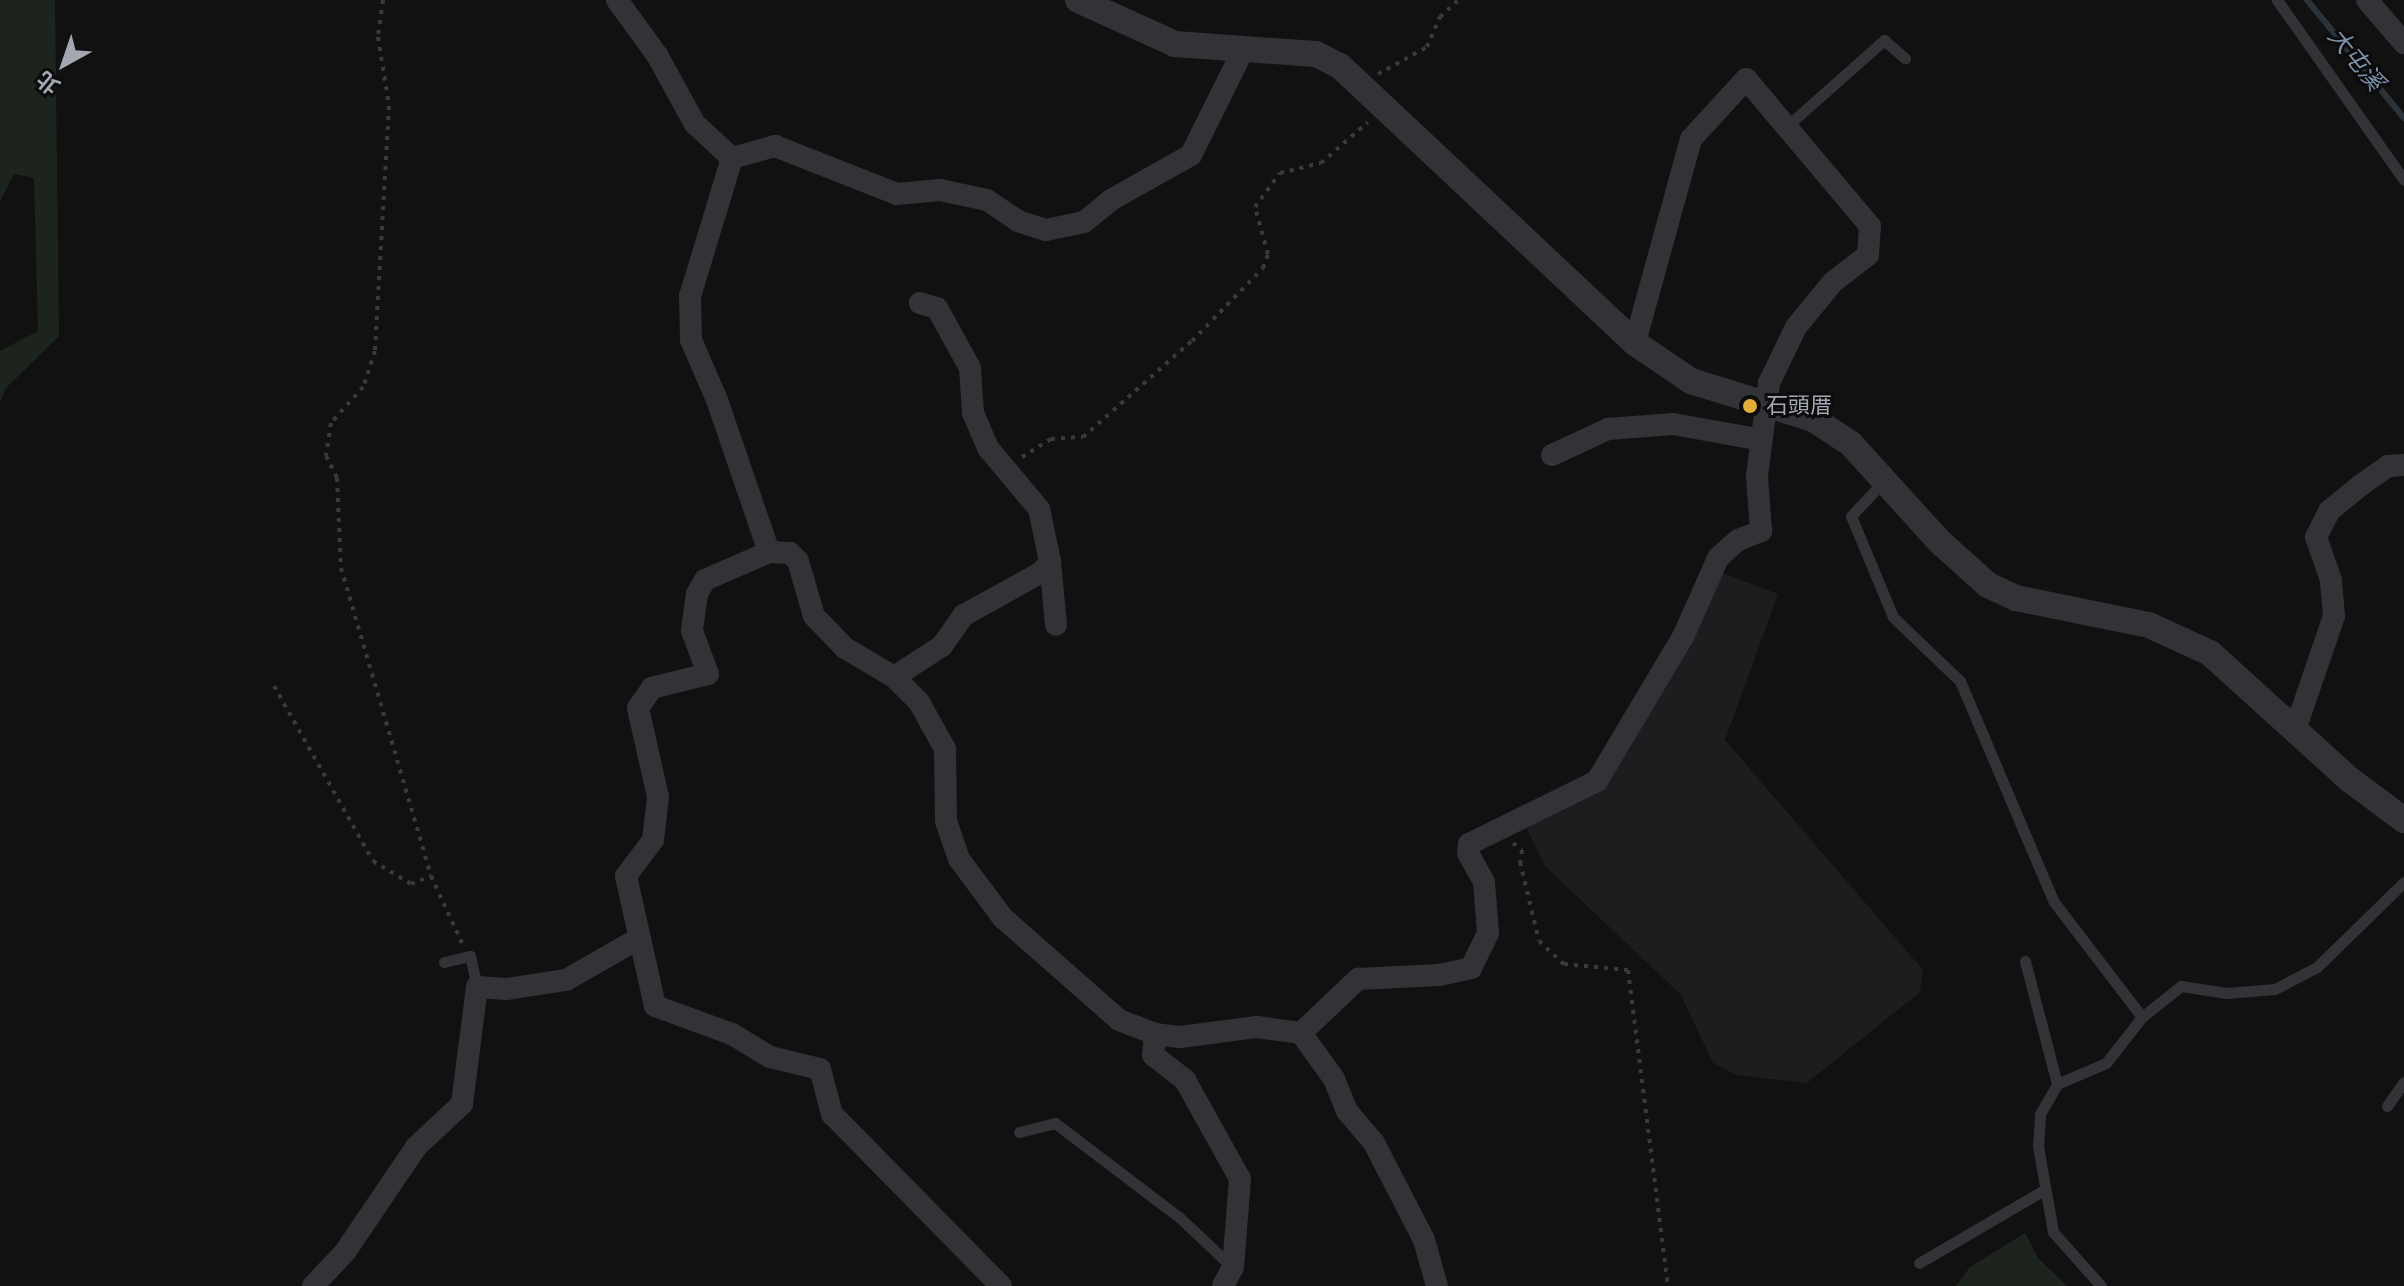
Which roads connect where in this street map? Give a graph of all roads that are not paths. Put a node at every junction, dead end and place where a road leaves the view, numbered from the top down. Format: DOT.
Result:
graph roads {
  1 [pos="617,0"];
  2 [pos="1078,0"];
  3 [pos="2277,0"];
  4 [pos="2367,0"];
  5 [pos="2404,43"];
  6 [pos="1244,48"];
  7 [pos="1905,58"];
  8 [pos="1786,127"];
  9 [pos="732,158"];
  10 [pos="2404,180"];
  11 [pos="920,303"];
  12 [pos="1635,343"];
  13 [pos="1767,401"];
  14 [pos="1762,440"];
  15 [pos="1552,455"];
  16 [pos="2404,465"];
  17 [pos="1885,480"];
  18 [pos="769,552"];
  19 [pos="1050,561"];
  20 [pos="1056,625"];
  21 [pos="894,677"];
  22 [pos="2295,730"];
  23 [pos="2404,820"];
  24 [pos="2404,882"];
  25 [pos="638,939"];
  26 [pos="2025,961"];
  27 [pos="444,962"];
  28 [pos="477,987"];
  29 [pos="2142,1017"];
  30 [pos="1301,1033"];
  31 [pos="1155,1034"];
  32 [pos="2404,1082"];
  33 [pos="2057,1084"];
  34 [pos="2387,1106"];
  35 [pos="1019,1132"];
  36 [pos="2044,1190"];
  37 [pos="1919,1263"];
  38 [pos="1228,1277"];
  39 [pos="313,1286"];
  40 [pos="1001,1286"];
  41 [pos="1437,1286"];
  42 [pos="2101,1286"];
  1 -- 9 [label="street"];
  2 -- 6 [label="street"];
  3 -- 10 [label="lane"];
  4 -- 5 [label="street"];
  6 -- 9 [label="street"];
  6 -- 12 [label="street"];
  7 -- 8 [label="lane"];
  8 -- 12 [label="street"];
  8 -- 13 [label="street"];
  9 -- 18 [label="street"];
  11 -- 19 [label="street"];
  12 -- 13 [label="street"];
  13 -- 14 [label="street"];
  13 -- 17 [label="street"];
  14 -- 15 [label="street"];
  14 -- 30 [label="street"];
  16 -- 22 [label="street"];
  17 -- 22 [label="street"];
  17 -- 29 [label="lane"];
  18 -- 21 [label="street"];
  18 -- 25 [label="street"];
  19 -- 20 [label="street"];
  19 -- 21 [label="street"];
  21 -- 31 [label="street"];
  22 -- 23 [label="street"];
  24 -- 29 [label="lane"];
  25 -- 28 [label="street"];
  25 -- 40 [label="street"];
  26 -- 33 [label="lane"];
  27 -- 28 [label="lane"];
  28 -- 39 [label="street"];
  29 -- 33 [label="lane"];
  30 -- 31 [label="street"];
  30 -- 41 [label="street"];
  31 -- 38 [label="street"];
  32 -- 34 [label="lane"];
  33 -- 36 [label="lane"];
  35 -- 38 [label="lane"];
  36 -- 37 [label="lane"];
  36 -- 42 [label="lane"];
}
